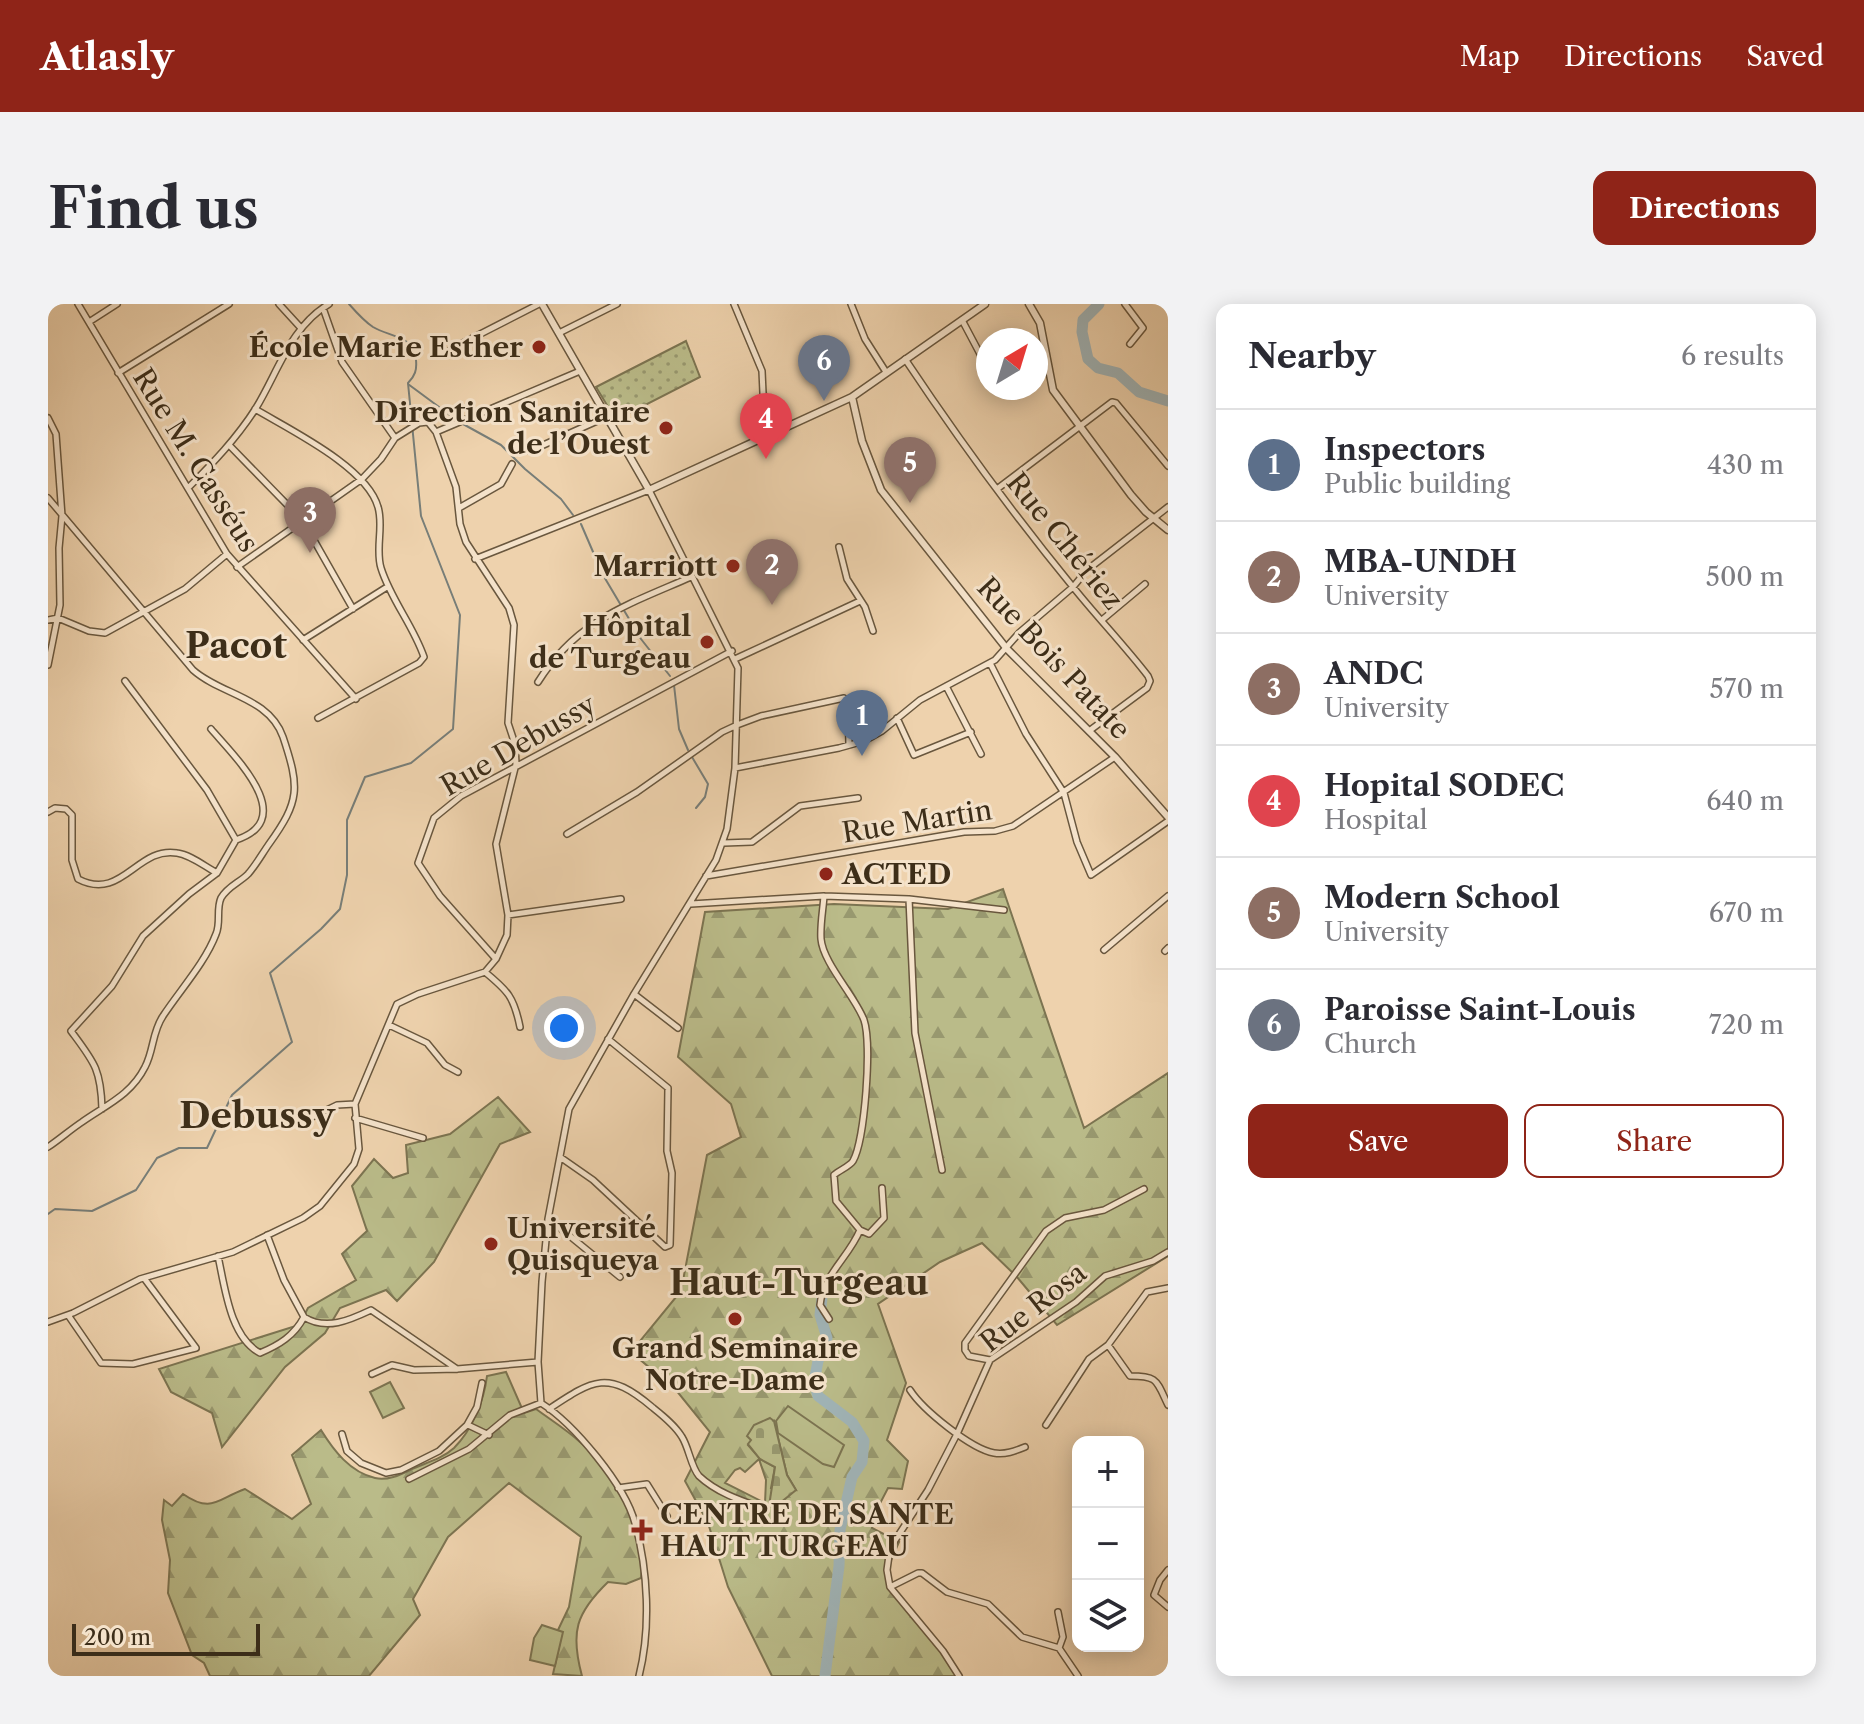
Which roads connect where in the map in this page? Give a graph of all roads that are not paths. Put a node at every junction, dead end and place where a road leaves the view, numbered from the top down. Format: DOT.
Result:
graph roads {
  1 [pos="78,304"];
  2 [pos="117,304"];
  3 [pos="229,304"];
  4 [pos="279,304"];
  5 [pos="329,304"];
  6 [pos="540,304"];
  7 [pos="617,304"];
  8 [pos="734,304"];
  9 [pos="851,304"];
  10 [pos="985,304"];
  11 [pos="1021,304"];
  12 [pos="1125,304"];
  13 [pos="1031,307"];
  14 [pos="323,308"];
  15 [pos="962,320"];
  16 [pos="89,322"];
  17 [pos="300,328"];
  18 [pos="559,333"];
  19 [pos="1130,344"];
  20 [pos="976,346"];
  21 [pos="451,349"];
  22 [pos="905,359"];
  23 [pos="580,371"];
  24 [pos="886,372"];
  25 [pos="118,373"];
  26 [pos="852,397"];
  27 [pos="255,409"];
  28 [pos="606,417"];
  29 [pos="48,418"];
  30 [pos="1079,426"];
  31 [pos="436,432"];
  32 [pos="775,432"];
  33 [pos="395,438"];
  34 [pos="230,446"];
  35 [pos="530,451"];
  36 [pos="512,464"];
  37 [pos="1168,466"];
  38 [pos="362,479"];
  39 [pos="188,488"];
  40 [pos="997,489"];
  41 [pos="649,490"];
  42 [pos="48,498"];
  43 [pos="1168,507"];
  44 [pos="459,508"];
  45 [pos="62,516"];
  46 [pos="1154,520"];
  47 [pos="303,521"];
  48 [pos="1168,530"];
  49 [pos="839,547"];
  50 [pos="227,554"];
  51 [pos="475,559"];
  52 [pos="237,567"];
  53 [pos="691,577"];
  54 [pos="1145,584"];
  55 [pos="387,587"];
  56 [pos="1073,587"];
  57 [pos="860,601"];
  58 [pos="353,609"];
  59 [pos="143,612"];
  60 [pos="58,618"];
  61 [pos="48,620"];
  62 [pos="1102,620"];
  63 [pos="873,631"];
  64 [pos="303,640"];
  65 [pos="1007,649"];
  66 [pos="732,651"];
  67 [pos="735,659"];
  68 [pos="990,663"];
  69 [pos="48,665"];
  70 [pos="125,681"];
  71 [pos="538,682"];
  72 [pos="946,686"];
  73 [pos="356,699"];
  74 [pos="318,718"];
  75 [pos="897,718"];
  76 [pos="737,725"];
  77 [pos="211,729"];
  78 [pos="1089,731"];
  79 [pos="971,732"];
  80 [pos="849,745"];
  81 [pos="981,754"];
  82 [pos="1115,757"];
  83 [pos="516,764"];
  84 [pos="735,768"];
  85 [pos="1064,793"];
  86 [pos="858,798"];
  87 [pos="48,812"];
  88 [pos="1168,817"];
  89 [pos="567,834"];
  90 [pos="236,840"];
  91 [pos="724,843"];
  92 [pos="217,873"];
  93 [pos="706,876"];
  94 [pos="824,896"];
  95 [pos="1168,896"];
  96 [pos="621,899"];
  97 [pos="909,899"];
  98 [pos="691,904"];
  99 [pos="1004,910"];
  100 [pos="508,915"];
  101 [pos="1104,950"];
  102 [pos="496,959"];
  103 [pos="485,972"];
  104 [pos="634,994"];
  105 [pos="389,1025"];
  106 [pos="520,1027"];
  107 [pos="678,1028"];
  108 [pos="608,1039"];
  109 [pos="458,1072"];
  110 [pos="355,1104"];
  111 [pos="102,1110"];
  112 [pos="355,1118"];
  113 [pos="304,1121"];
  114 [pos="423,1138"];
  115 [pos="48,1147"];
  116 [pos="560,1157"];
  117 [pos="942,1170"];
  118 [pos="882,1188"];
  119 [pos="1144,1189"];
  120 [pos="548,1219"];
  121 [pos="860,1230"];
  122 [pos="267,1235"];
  123 [pos="1168,1252"];
  124 [pos="218,1256"];
  125 [pos="620,1277"];
  126 [pos="144,1278"];
  127 [pos="1168,1288"];
  128 [pos="68,1315"];
  129 [pos="304,1317"];
  130 [pos="829,1319"];
  131 [pos="48,1322"];
  132 [pos="1108,1345"];
  133 [pos="990,1360"];
  134 [pos="538,1362"];
  135 [pos="457,1369"];
  136 [pos="372,1374"];
  137 [pos="482,1383"];
  138 [pos="910,1390"];
  139 [pos="541,1403"];
  140 [pos="1168,1405"];
  141 [pos="549,1409"];
  142 [pos="467,1425"];
  143 [pos="1046,1425"];
  144 [pos="342,1434"];
  145 [pos="957,1434"];
  146 [pos="489,1435"];
  147 [pos="1025,1447"];
  148 [pos="409,1479"];
  149 [pos="618,1488"];
  150 [pos="765,1509"];
  151 [pos="667,1516"];
  152 [pos="1168,1570"];
  153 [pos="890,1587"];
  154 [pos="1168,1607"];
  155 [pos="1058,1612"];
  156 [pos="1059,1648"];
  157 [pos="639,1676"];
  158 [pos="959,1676"];
  159 [pos="1078,1676"];
  1 -- 16 [label="street, Rue M. Casséus"];
  2 -- 16 [label="street"];
  3 -- 25 [label="street"];
  4 -- 17 [label="street"];
  5 -- 14 [label="street"];
  6 -- 18 [label="street"];
  6 -- 21 [label="street"];
  7 -- 18 [label="street"];
  8 -- 32 [label="street"];
  9 -- 24 [label="street"];
  10 -- 15 [label="street"];
  11 -- 13 [label="street"];
  12 -- 19 [label="street"];
  13 -- 30 [label="street"];
  14 -- 17 [label="street"];
  14 -- 33 [label="street"];
  15 -- 20 [label="street"];
  15 -- 22 [label="street"];
  16 -- 25 [label="street, Rue M. Casséus"];
  17 -- 27 [label="street"];
  18 -- 23 [label="street"];
  22 -- 24 [label="street"];
  22 -- 40 [label="street, Rue Chériez"];
  23 -- 28 [label="street"];
  23 -- 31 [label="street"];
  24 -- 26 [label="street"];
  25 -- 39 [label="street, Rue M. Casséus"];
  26 -- 32 [label="street"];
  26 -- 65 [label="street, Rue Bois Patate"];
  27 -- 34 [label="street"];
  27 -- 38 [label="street"];
  28 -- 35 [label="street"];
  28 -- 41 [label="street"];
  29 -- 45 [label="street"];
  30 -- 37 [label="street"];
  30 -- 40 [label="street"];
  30 -- 46 [label="street"];
  31 -- 33 [label="street"];
  31 -- 44 [label="street"];
  32 -- 41 [label="street"];
  33 -- 38 [label="street"];
  34 -- 39 [label="street"];
  34 -- 47 [label="street"];
  36 -- 44 [label="street"];
  38 -- 47 [label="street"];
  38 -- 55 [label="street"];
  39 -- 50 [label="street, Rue M. Casséus"];
  40 -- 56 [label="street, Rue Chériez"];
  41 -- 51 [label="street"];
  41 -- 53 [label="street"];
  42 -- 45 [label="street"];
  43 -- 46 [label="street"];
  44 -- 51 [label="street"];
  45 -- 59 [label="street"];
  45 -- 60 [label="street"];
  46 -- 48 [label="street"];
  46 -- 56 [label="street"];
  47 -- 52 [label="street"];
  47 -- 58 [label="street"];
  49 -- 57 [label="street"];
  50 -- 52 [label="street, Rue M. Casséus"];
  50 -- 59 [label="street"];
  51 -- 83 [label="street"];
  52 -- 64 [label="street, Rue M. Casséus"];
  53 -- 66 [label="street"];
  53 -- 71 [label="street"];
  54 -- 62 [label="street"];
  55 -- 58 [label="street"];
  55 -- 73 [label="street"];
  56 -- 62 [label="street, Rue Chériez"];
  56 -- 65 [label="street"];
  57 -- 63 [label="street"];
  57 -- 67 [label="street"];
  58 -- 64 [label="street"];
  59 -- 60 [label="street"];
  59 -- 111 [label="street"];
  60 -- 61 [label="street"];
  60 -- 69 [label="street"];
  62 -- 78 [label="street, Rue Chériez"];
  64 -- 73 [label="street, Rue M. Casséus"];
  65 -- 68 [label="street"];
  65 -- 78 [label="street, Rue Bois Patate"];
  66 -- 67 [label="street"];
  66 -- 83 [label="street, Rue Debussy"];
  67 -- 76 [label="street"];
  68 -- 72 [label="street"];
  68 -- 85 [label="street"];
  70 -- 90 [label="street"];
  72 -- 75 [label="street"];
  72 -- 79 [label="street"];
  73 -- 74 [label="street"];
  75 -- 79 [label="street"];
  75 -- 80 [label="street"];
  76 -- 80 [label="street"];
  76 -- 84 [label="street"];
  76 -- 89 [label="street"];
  77 -- 90 [label="street"];
  78 -- 82 [label="street, Rue Bois Patate"];
  79 -- 81 [label="street"];
  80 -- 84 [label="street"];
  82 -- 85 [label="street, Rue Martin"];
  82 -- 88 [label="street, Rue Bois Patate"];
  83 -- 100 [label="street"];
  83 -- 102 [label="street, Rue Debussy"];
  84 -- 91 [label="street"];
  85 -- 88 [label="street"];
  85 -- 93 [label="street, Rue Martin"];
  86 -- 91 [label="street"];
  87 -- 92 [label="street"];
  90 -- 92 [label="street"];
  91 -- 93 [label="street"];
  92 -- 111 [label="street"];
  93 -- 98 [label="street"];
  94 -- 97 [label="street"];
  94 -- 98 [label="street"];
  94 -- 121 [label="street"];
  95 -- 101 [label="street"];
  96 -- 100 [label="street"];
  97 -- 99 [label="street"];
  97 -- 117 [label="street"];
  98 -- 104 [label="street"];
  100 -- 102 [label="street"];
  102 -- 103 [label="street"];
  103 -- 105 [label="street"];
  103 -- 106 [label="street"];
  104 -- 107 [label="street"];
  104 -- 108 [label="street"];
  105 -- 109 [label="street"];
  105 -- 110 [label="street"];
  108 -- 116 [label="street"];
  108 -- 116 [label="street"];
  110 -- 112 [label="street"];
  110 -- 113 [label="street"];
  111 -- 115 [label="street"];
  112 -- 114 [label="street"];
  112 -- 122 [label="street"];
  116 -- 120 [label="street"];
  118 -- 121 [label="street"];
  119 -- 133 [label="street"];
  120 -- 125 [label="street"];
  120 -- 134 [label="street"];
  121 -- 130 [label="street"];
  122 -- 124 [label="street"];
  122 -- 129 [label="street"];
  123 -- 133 [label="street, Rue Rosa"];
  124 -- 126 [label="street"];
  124 -- 129 [label="street"];
  126 -- 128 [label="street"];
  126 -- 128 [label="street"];
  127 -- 132 [label="street"];
  128 -- 131 [label="street"];
  129 -- 135 [label="street"];
  132 -- 140 [label="street"];
  132 -- 143 [label="street"];
  133 -- 145 [label="street, Rue Rosa"];
  134 -- 135 [label="street"];
  134 -- 139 [label="street"];
  135 -- 136 [label="street"];
  137 -- 142 [label="street"];
  138 -- 145 [label="street"];
  139 -- 141 [label="street"];
  139 -- 146 [label="street"];
  141 -- 149 [label="street"];
  141 -- 150 [label="street"];
  142 -- 144 [label="street"];
  142 -- 146 [label="street"];
  145 -- 147 [label="street"];
  145 -- 153 [label="street, Rue Rosa"];
  146 -- 148 [label="street"];
  149 -- 151 [label="street"];
  149 -- 157 [label="street"];
  152 -- 154 [label="street"];
  153 -- 156 [label="street"];
  153 -- 158 [label="street"];
  155 -- 156 [label="street"];
  156 -- 159 [label="street"];
}
